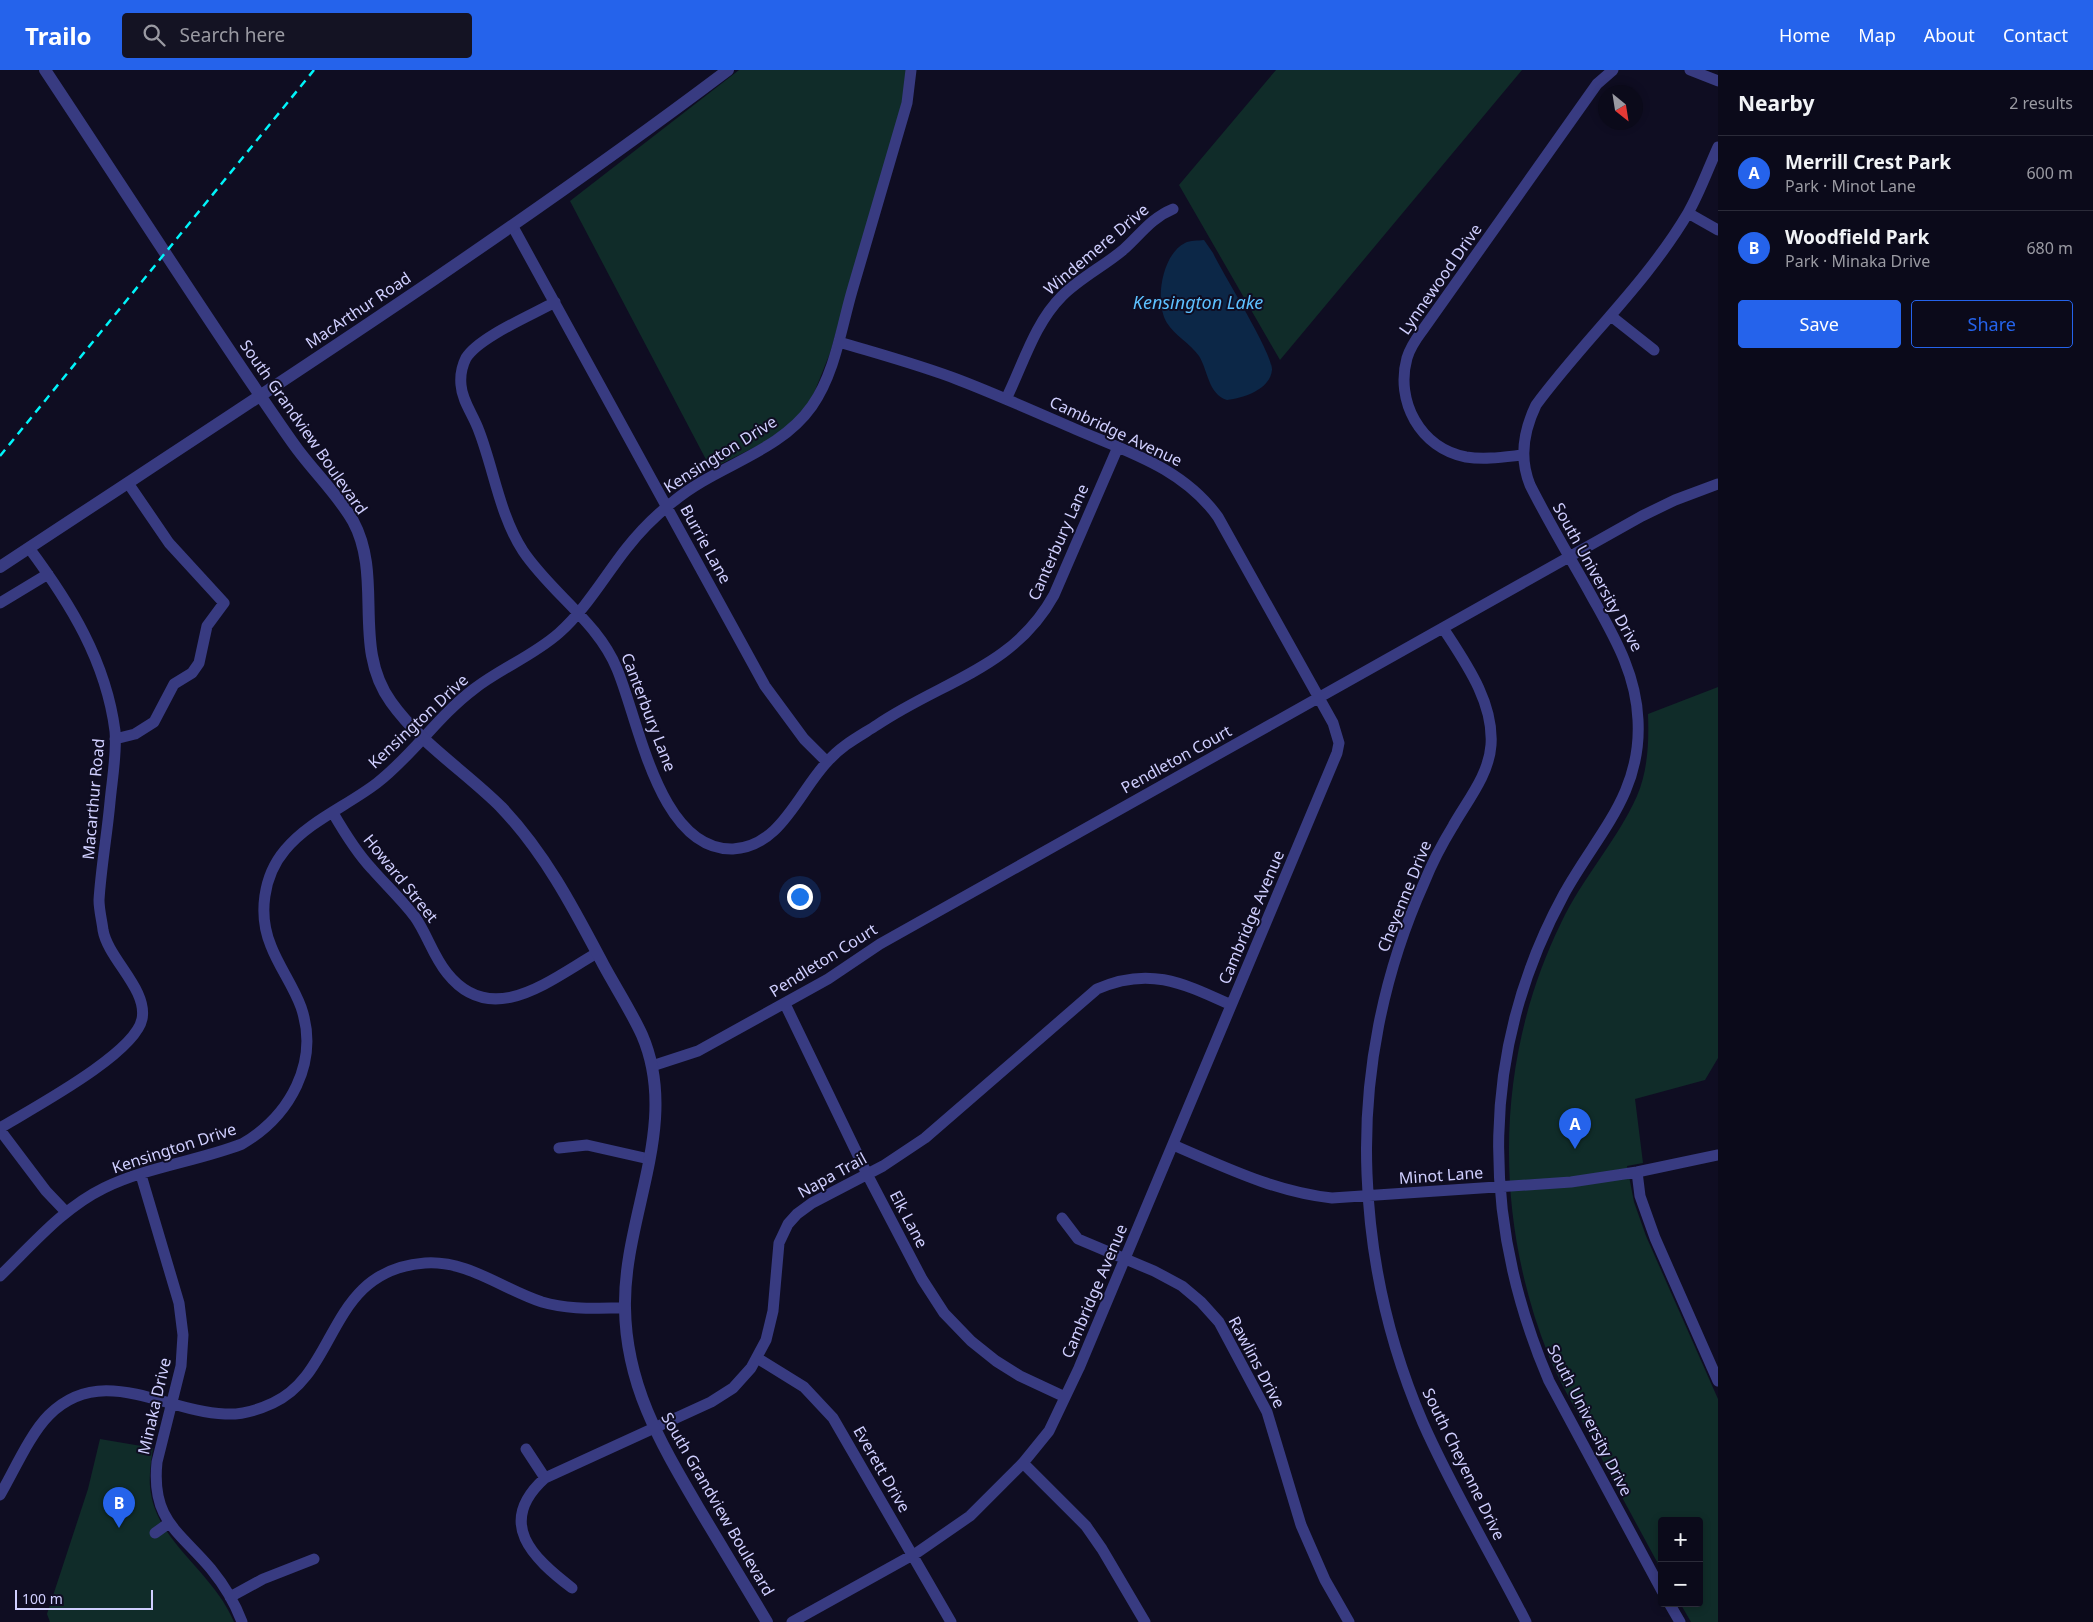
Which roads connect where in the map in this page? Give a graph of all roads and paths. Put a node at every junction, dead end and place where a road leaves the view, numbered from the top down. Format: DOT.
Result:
graph roads {
  1 [pos="45,70"];
  2 [pos="728,70"];
  3 [pos="911,70"];
  4 [pos="1613,70"];
  5 [pos="1690,70"];
  6 [pos="1718,81"];
  7 [pos="1718,147"];
  8 [pos="1173,209"];
  9 [pos="1688,213"];
  10 [pos="513,227"];
  11 [pos="1718,230"];
  12 [pos="555,302"];
  13 [pos="1611,316"];
  14 [pos="839,342"];
  15 [pos="1654,350"];
  16 [pos="260,394"];
  17 [pos="1006,399"];
  18 [pos="1118,447"];
  19 [pos="1523,455"];
  20 [pos="128,482"];
  21 [pos="1718,484"];
  22 [pos="667,507"];
  23 [pos="29,548"];
  24 [pos="1570,557"];
  25 [pos="0,567"];
  26 [pos="48,574"];
  27 [pos="0,603"];
  28 [pos="578,614"];
  29 [pos="1443,628"];
  30 [pos="1318,697"];
  31 [pos="424,737"];
  32 [pos="115,739"];
  33 [pos="827,762"];
  34 [pos="333,813"];
  35 [pos="597,953"];
  36 [pos="785,1004"];
  37 [pos="1231,1005"];
  38 [pos="652,1066"];
  39 [pos="0,1129"];
  40 [pos="1173,1145"];
  41 [pos="559,1148"];
  42 [pos="1718,1155"];
  43 [pos="649,1158"];
  44 [pos="1637,1172"];
  45 [pos="867,1174"];
  46 [pos="142,1175"];
  47 [pos="1500,1187"];
  48 [pos="1368,1196"];
  49 [pos="66,1212"];
  50 [pos="1062,1218"];
  51 [pos="1124,1258"];
  52 [pos="0,1276"];
  53 [pos="625,1308"];
  54 [pos="757,1358"];
  55 [pos="1718,1381"];
  56 [pos="1065,1397"];
  57 [pos="171,1403"];
  58 [pos="653,1430"];
  59 [pos="526,1449"];
  60 [pos="1023,1463"];
  61 [pos="545,1478"];
  62 [pos="0,1495"];
  63 [pos="169,1523"];
  64 [pos="155,1533"];
  65 [pos="912,1554"];
  66 [pos="314,1559"];
  67 [pos="1658,1584"];
  68 [pos="572,1588"];
  69 [pos="230,1598"];
  70 [pos="1671,1607"];
  71 [pos="242,1622"];
  72 [pos="767,1622"];
  73 [pos="792,1622"];
  74 [pos="951,1622"];
  75 [pos="1146,1622"];
  76 [pos="1349,1622"];
  77 [pos="1526,1622"];
  78 [pos="1680,1622"];
  1 -- 16 [label="street, South Grandview Boulevard"];
  2 -- 10 [label="street, MacArthur Road"];
  3 -- 14 [label="street, Kensington Drive"];
  4 -- 19 [label="street, Lynnewood Drive"];
  5 -- 6 [label="street"];
  7 -- 9 [label="street, South University Drive"];
  8 -- 17 [label="street, Windemere Drive"];
  9 -- 11 [label="street"];
  9 -- 13 [label="street, South University Drive"];
  10 -- 12 [label="street, Burrie Lane"];
  10 -- 16 [label="street, MacArthur Road"];
  12 -- 22 [label="street, Burrie Lane"];
  12 -- 28 [label="street, Canterbury Lane"];
  13 -- 15 [label="street"];
  13 -- 19 [label="street, South University Drive"];
  14 -- 17 [label="street, Cambridge Avenue"];
  14 -- 22 [label="street, Kensington Drive"];
  16 -- 20 [label="street, MacArthur Road"];
  16 -- 31 [label="street, South Grandview Boulevard"];
  17 -- 18 [label="street, Cambridge Avenue"];
  18 -- 30 [label="street, Cambridge Avenue"];
  18 -- 33 [label="street, Canterbury Lane"];
  19 -- 24 [label="street, South University Drive"];
  20 -- 23 [label="street, MacArthur Road"];
  20 -- 32 [label="street"];
  21 -- 24 [label="street, Pendleton Court"];
  22 -- 28 [label="street, Kensington Drive"];
  22 -- 33 [label="street, Burrie Lane"];
  23 -- 25 [label="street, MacArthur Road"];
  23 -- 26 [label="street, Macarthur Road"];
  24 -- 29 [label="street, Pendleton Court"];
  24 -- 47 [label="street, South University Drive"];
  26 -- 27 [label="street"];
  26 -- 32 [label="street, Macarthur Road"];
  28 -- 31 [label="street, Kensington Drive"];
  28 -- 33 [label="street, Canterbury Lane"];
  29 -- 30 [label="street, Pendleton Court"];
  29 -- 48 [label="street, Cheyenne Drive"];
  30 -- 36 [label="street, Pendleton Court"];
  30 -- 37 [label="street, Cambridge Avenue"];
  31 -- 34 [label="street, Kensington Drive"];
  31 -- 35 [label="street, South Grandview Boulevard"];
  32 -- 39 [label="street, Macarthur Road"];
  34 -- 35 [label="street, Howard Street"];
  34 -- 46 [label="street, Kensington Drive"];
  35 -- 38 [label="street, South Grandview Boulevard"];
  36 -- 38 [label="street, Pendleton Court"];
  36 -- 45 [label="street, Elk Lane"];
  37 -- 40 [label="street, Cambridge Avenue"];
  37 -- 45 [label="street, Napa Trail"];
  38 -- 43 [label="street, South Grandview Boulevard"];
  39 -- 49 [label="street"];
  40 -- 48 [label="street, Minot Lane"];
  40 -- 51 [label="street, Cambridge Avenue"];
  41 -- 43 [label="street"];
  42 -- 44 [label="street, Minot Lane"];
  43 -- 53 [label="street, South Grandview Boulevard"];
  44 -- 47 [label="street, Minot Lane"];
  44 -- 55 [label="street"];
  45 -- 54 [label="street, Napa Trail"];
  45 -- 56 [label="street, Elk Lane"];
  46 -- 49 [label="street, Kensington Drive"];
  46 -- 57 [label="street, Minaka Drive"];
  47 -- 48 [label="street, Minot Lane"];
  47 -- 67 [label="street, South University Drive"];
  48 -- 77 [label="street, South Cheyenne Drive"];
  49 -- 52 [label="street, Kensington Drive"];
  50 -- 51 [label="street, Rawlins Drive"];
  51 -- 56 [label="street, Cambridge Avenue"];
  51 -- 76 [label="street, Rawlins Drive"];
  53 -- 57 [label="street"];
  53 -- 58 [label="street, South Grandview Boulevard"];
  54 -- 58 [label="street, Napa Trail"];
  54 -- 65 [label="street, Everett Drive"];
  56 -- 60 [label="street, Cambridge Avenue"];
  57 -- 62 [label="street"];
  57 -- 63 [label="street, Minaka Drive"];
  58 -- 61 [label="street, Napa Trail"];
  58 -- 72 [label="street, South Grandview Boulevard"];
  59 -- 61 [label="street"];
  60 -- 65 [label="street, Cambridge Avenue"];
  60 -- 75 [label="street"];
  61 -- 68 [label="street, Napa Trail"];
  63 -- 64 [label="street"];
  63 -- 69 [label="street, Minaka Drive"];
  65 -- 73 [label="street, Cambridge Avenue"];
  65 -- 74 [label="street, Everett Drive"];
  66 -- 69 [label="street"];
  69 -- 71 [label="street, Minaka Drive"];
  70 -- 78 [label="street"];
}
